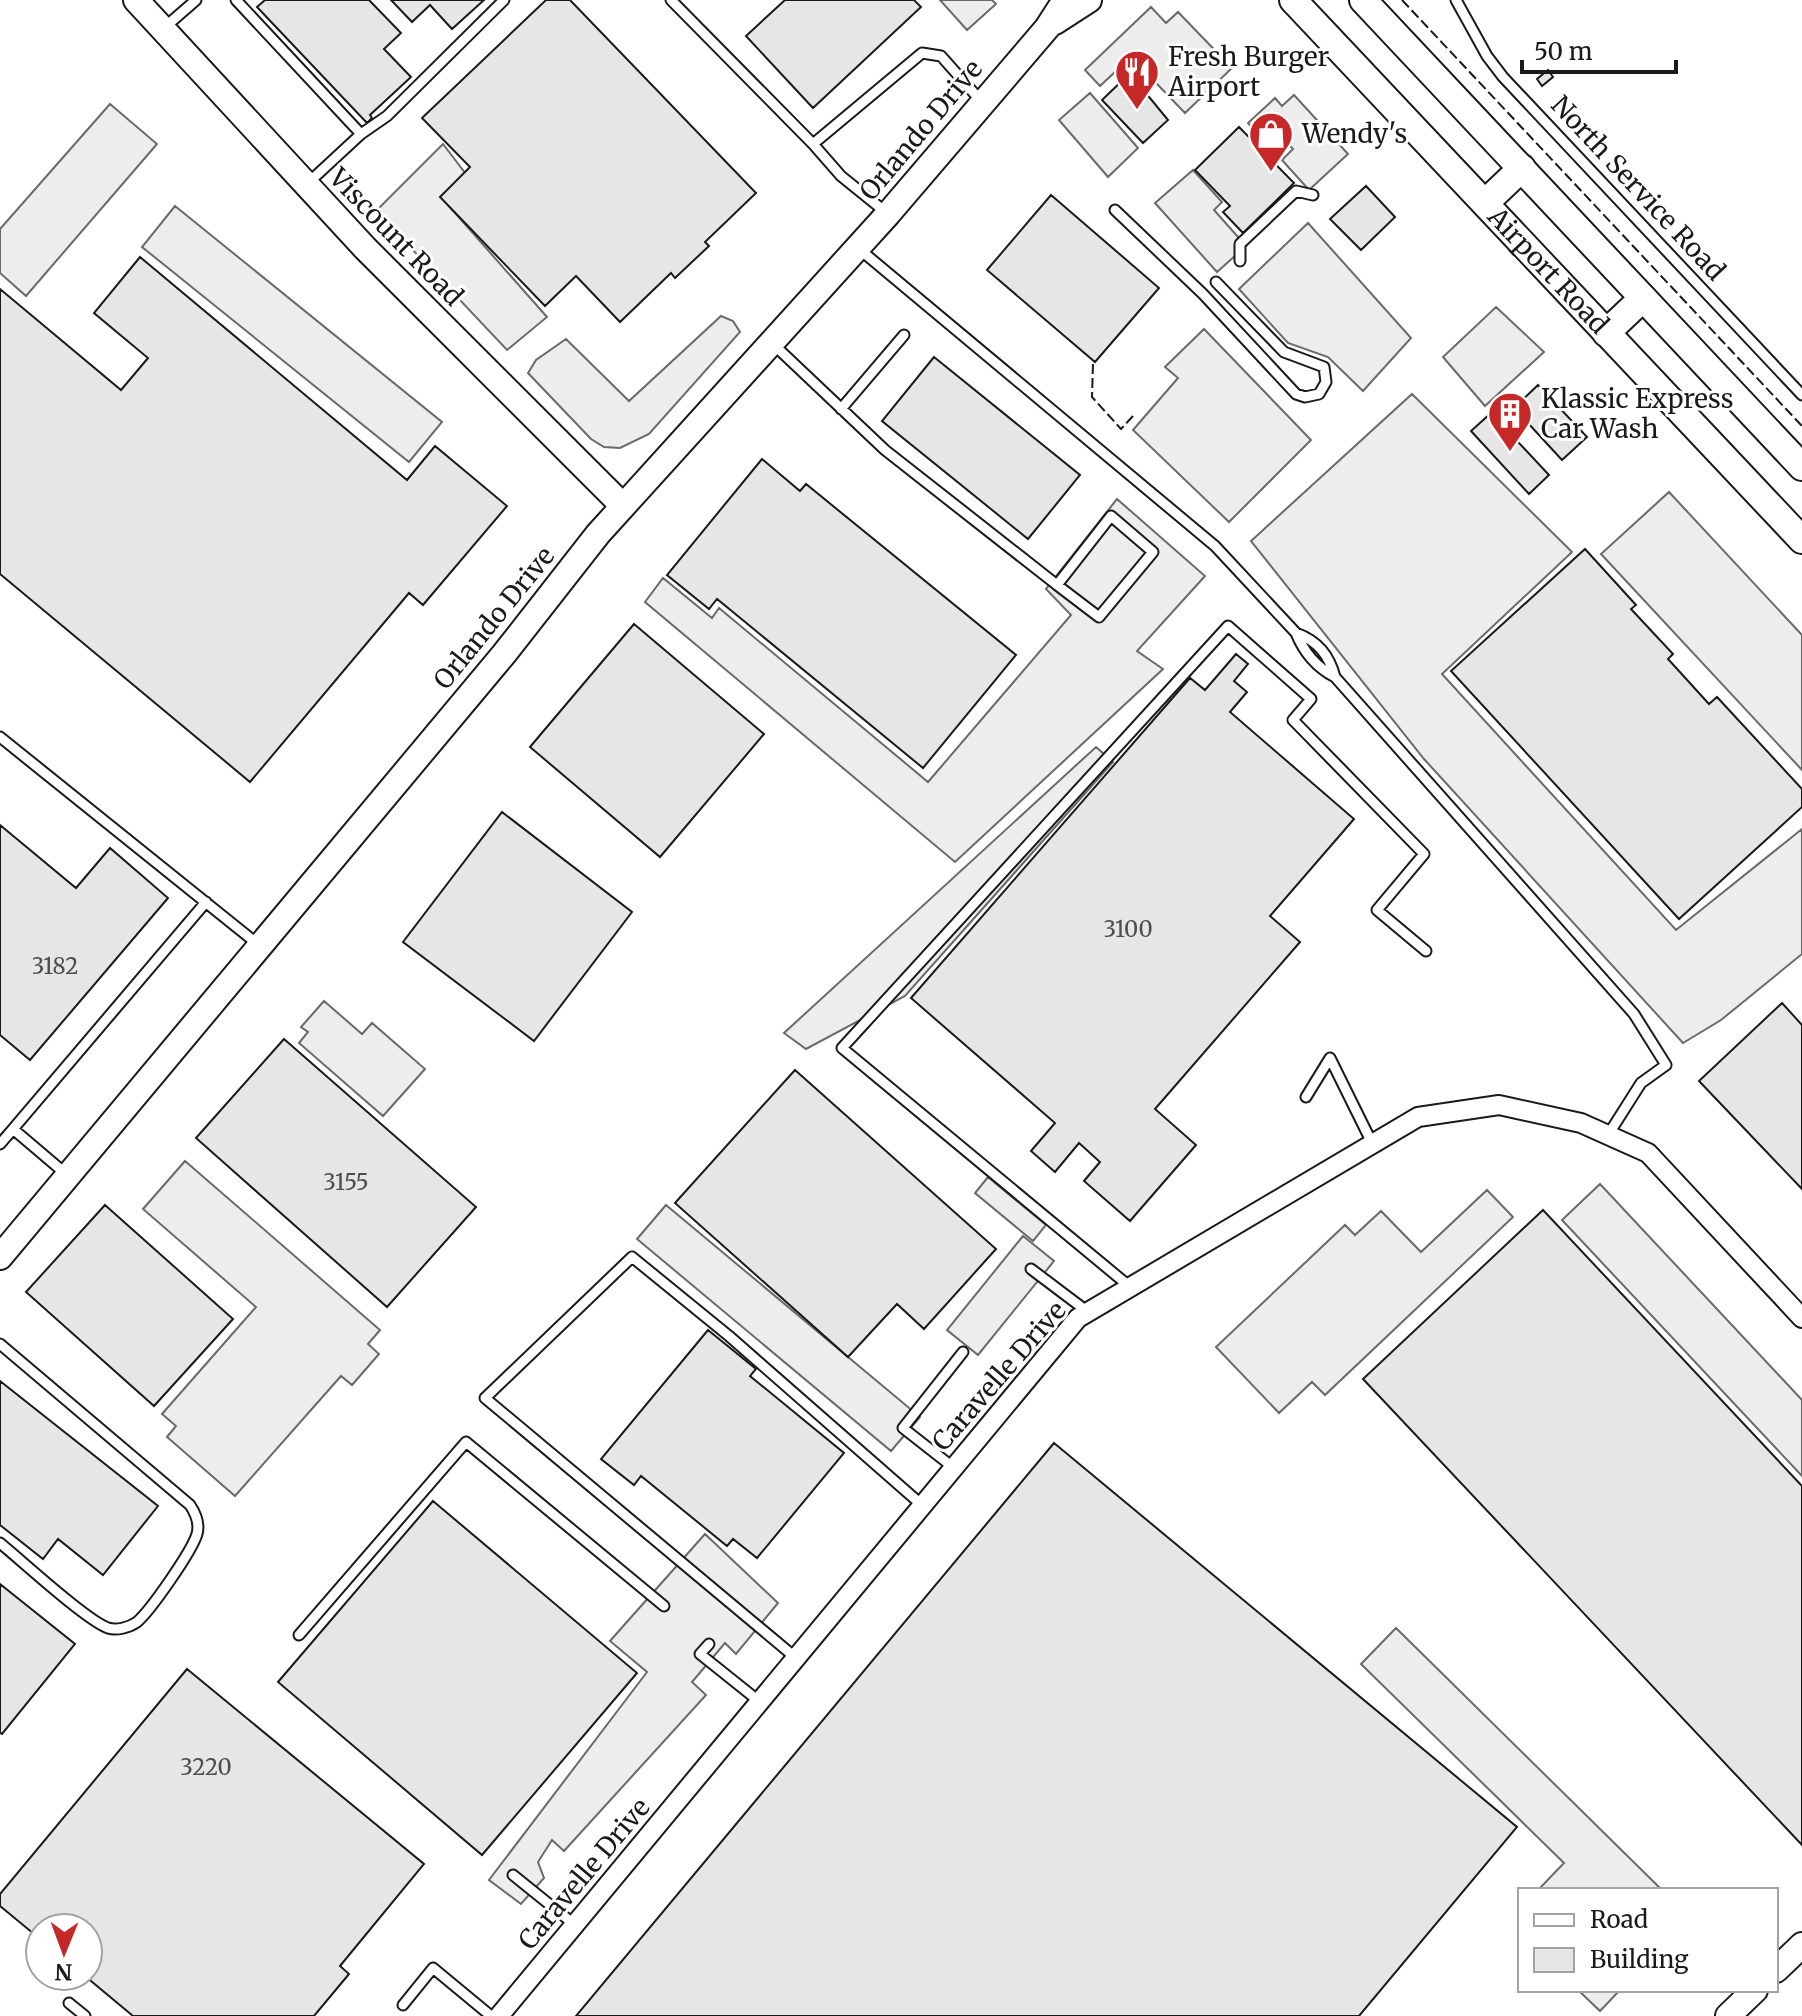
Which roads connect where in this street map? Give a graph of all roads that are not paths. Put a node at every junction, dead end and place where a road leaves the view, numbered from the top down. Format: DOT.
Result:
graph roads {
  1 [pos="136,0"];
  2 [pos="196,0"];
  3 [pos="236,0"];
  4 [pos="504,0"];
  5 [pos="671,0"];
  6 [pos="1065,0"];
  7 [pos="1089,0"];
  8 [pos="1293,0"];
  9 [pos="1363,0"];
  10 [pos="1456,0"];
  11 [pos="1047,28"];
  12 [pos="163,29"];
  13 [pos="981,101"];
  14 [pos="361,134"];
  15 [pos="813,144"];
  16 [pos="1522,168"];
  17 [pos="306,184"];
  18 [pos="1313,195"];
  19 [pos="1485,203"];
  20 [pos="1115,210"];
  21 [pos="888,214"];
  22 [pos="858,248"];
  23 [pos="1240,261"];
  24 [pos="1216,282"];
  25 [pos="1643,298"];
  26 [pos="1606,333"];
  27 [pos="904,335"];
  28 [pos="772,343"];
  29 [pos="1802,395"];
  30 [pos="841,409"];
  31 [pos="1802,467"];
  32 [pos="623,506"];
  33 [pos="1802,540"];
  34 [pos="1057,585"];
  35 [pos="0,737"];
  36 [pos="206,902"];
  37 [pos="260,946"];
  38 [pos="1426,951"];
  39 [pos="1306,1097"];
  40 [pos="13,1129"];
  41 [pos="1608,1135"];
  42 [pos="0,1144"];
  43 [pos="1373,1145"];
  44 [pos="68,1176"];
  45 [pos="0,1257"];
  46 [pos="1031,1269"];
  47 [pos="1129,1286"];
  48 [pos="1088,1312"];
  49 [pos="1802,1318"];
  50 [pos="0,1344"];
  51 [pos="963,1352"];
  52 [pos="954,1468"];
  53 [pos="923,1506"];
  54 [pos="0,1543"];
  55 [pos="664,1606"];
  56 [pos="299,1635"];
  57 [pos="709,1644"];
  58 [pos="796,1658"];
  59 [pos="760,1702"];
  60 [pos="513,1875"];
  61 [pos="575,1925"];
  62 [pos="1802,1945"];
  63 [pos="1778,1968"];
  64 [pos="1753,1992"];
  65 [pos="69,2003"];
  66 [pos="403,2005"];
  67 [pos="85,2016"];
  68 [pos="491,2016"];
  69 [pos="499,2016"];
  70 [pos="1728,2016"];
  1 -- 12 [label="street, Viscount Road"];
  2 -- 12 [label="lane"];
  3 -- 14 [label="lane"];
  4 -- 14 [label="lane"];
  5 -- 15 [label="lane"];
  6 -- 11 [label="street, Orlando Drive"];
  7 -- 11 [label="street, Orlando Drive"];
  8 -- 19 [label="main road, Airport Road"];
  9 -- 16 [label="main road, Airport Road"];
  10 -- 29 [label="lane, North Service Road"];
  11 -- 13 [label="street, Orlando Drive"];
  12 -- 17 [label="street, Viscount Road"];
  13 -- 15 [label="lane"];
  13 -- 21 [label="street, Orlando Drive"];
  14 -- 17 [label="lane"];
  15 -- 21 [label="lane"];
  16 -- 19 [label="main road"];
  16 -- 25 [label="main road, Airport Road"];
  17 -- 32 [label="street, Viscount Road"];
  18 -- 23 [label="lane"];
  19 -- 26 [label="main road, Airport Road"];
  20 -- 24 [label="lane"];
  21 -- 22 [label="street, Orlando Drive"];
  22 -- 28 [label="street, Orlando Drive"];
  22 -- 41 [label="lane"];
  25 -- 26 [label="main road"];
  25 -- 31 [label="main road, Airport Road"];
  26 -- 33 [label="main road, Airport Road"];
  27 -- 30 [label="lane"];
  28 -- 30 [label="lane"];
  28 -- 32 [label="street, Orlando Drive"];
  30 -- 34 [label="lane"];
  32 -- 37 [label="street, Orlando Drive"];
  34 -- 34 [label="lane"];
  35 -- 36 [label="lane"];
  36 -- 37 [label="lane"];
  36 -- 40 [label="lane"];
  37 -- 44 [label="street, Orlando Drive"];
  38 -- 47 [label="lane"];
  39 -- 43 [label="lane"];
  40 -- 42 [label="lane"];
  40 -- 44 [label="lane"];
  41 -- 43 [label="street, Caravelle Drive"];
  41 -- 49 [label="street, Caravelle Drive"];
  43 -- 47 [label="street, Caravelle Drive"];
  44 -- 45 [label="street, Orlando Drive"];
  46 -- 48 [label="lane"];
  47 -- 48 [label="street, Caravelle Drive"];
  48 -- 52 [label="street, Caravelle Drive"];
  50 -- 54 [label="lane"];
  51 -- 52 [label="lane"];
  52 -- 53 [label="street, Caravelle Drive"];
  53 -- 58 [label="street, Caravelle Drive"];
  53 -- 58 [label="lane"];
  55 -- 56 [label="lane"];
  57 -- 59 [label="lane"];
  58 -- 59 [label="street, Caravelle Drive"];
  59 -- 61 [label="street, Caravelle Drive"];
  60 -- 61 [label="lane"];
  61 -- 69 [label="street, Caravelle Drive"];
  62 -- 63 [label="street"];
  64 -- 70 [label="street"];
  65 -- 67 [label="lane"];
  66 -- 68 [label="lane"];
}
